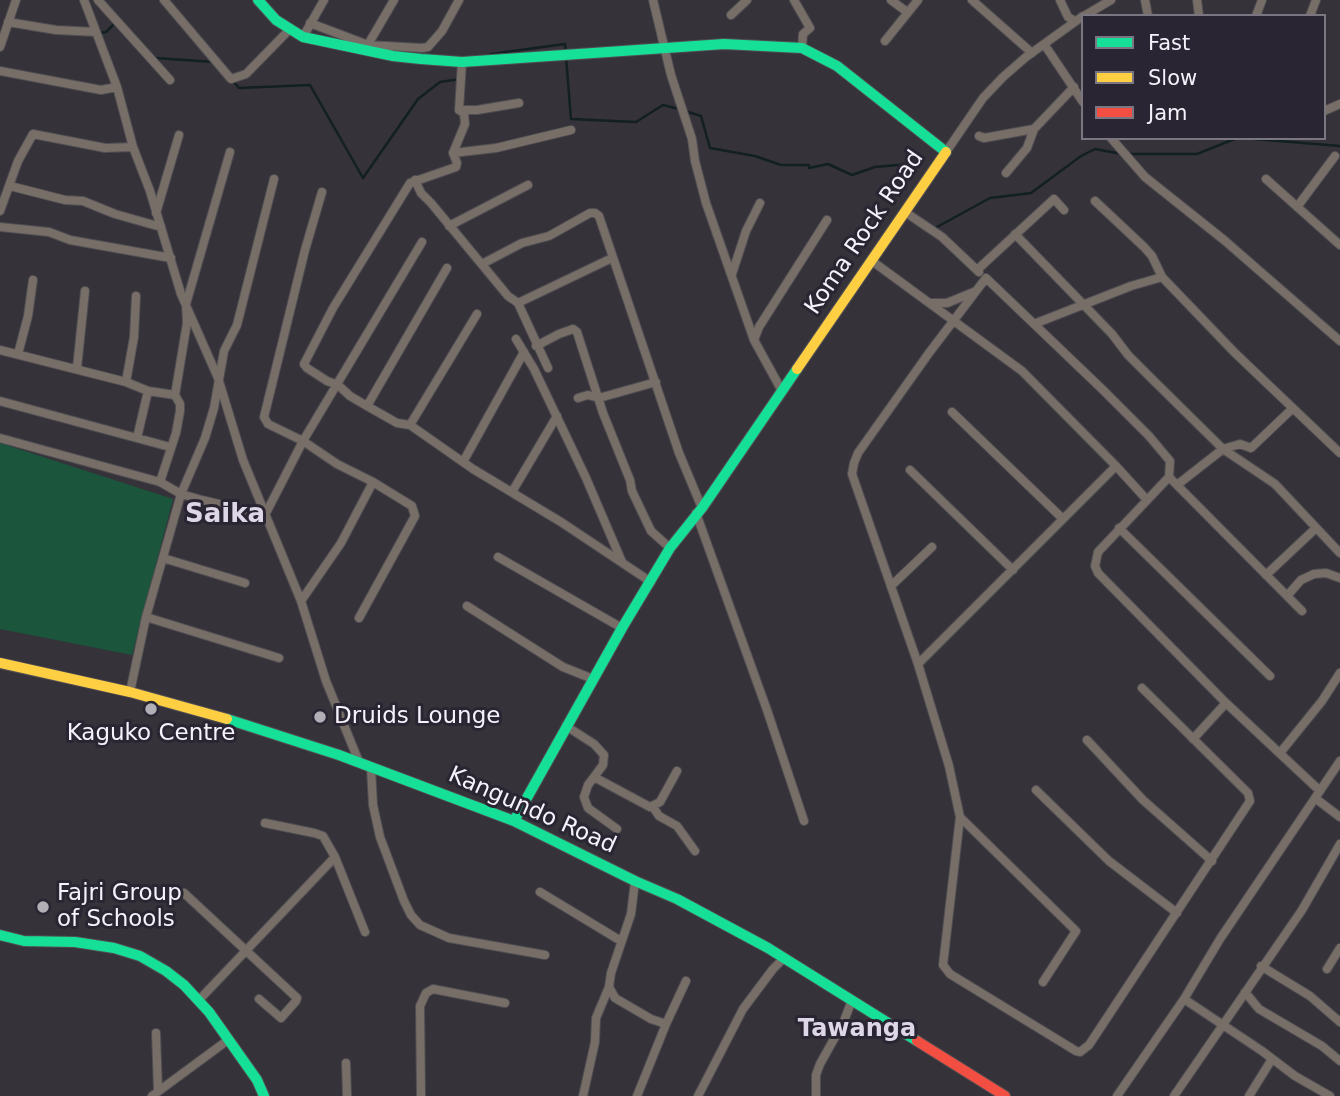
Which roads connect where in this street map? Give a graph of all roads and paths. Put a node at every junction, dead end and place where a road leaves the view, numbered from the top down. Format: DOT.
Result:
graph roads {
  1 [pos="16,0"];
  2 [pos="84,0"];
  3 [pos="98,0"];
  4 [pos="164,0"];
  5 [pos="258,0"];
  6 [pos="324,0"];
  7 [pos="394,0"];
  8 [pos="459,0"];
  9 [pos="653,0"];
  10 [pos="747,0"];
  11 [pos="794,0"];
  12 [pos="891,0"];
  13 [pos="918,0"];
  14 [pos="970,0"];
  15 [pos="1060,0"];
  16 [pos="1111,0"];
  17 [pos="907,12"];
  18 [pos="1095,12"];
  19 [pos="731,15"];
  20 [pos="1081,18"];
  21 [pos="8,22"];
  22 [pos="310,23"];
  23 [pos="289,30"];
  24 [pos="96,32"];
  25 [pos="303,37"];
  26 [pos="886,41"];
  27 [pos="1044,44"];
  28 [pos="0,47"];
  29 [pos="366,48"];
  30 [pos="802,48"];
  31 [pos="665,49"];
  32 [pos="1032,52"];
  33 [pos="462,62"];
  34 [pos="0,71"];
  35 [pos="170,80"];
  36 [pos="117,87"];
  37 [pos="1074,87"];
  38 [pos="1081,99"];
  39 [pos="519,103"];
  40 [pos="459,110"];
  41 [pos="1034,129"];
  42 [pos="571,130"];
  43 [pos="179,135"];
  44 [pos="979,136"];
  45 [pos="1113,140"];
  46 [pos="133,147"];
  47 [pos="230,152"];
  48 [pos="946,152"];
  49 [pos="453,153"];
  50 [pos="1335,156"];
  51 [pos="1006,173"];
  52 [pos="1266,179"];
  53 [pos="274,180"];
  54 [pos="415,180"];
  55 [pos="528,185"];
  56 [pos="10,186"];
  57 [pos="322,192"];
  58 [pos="1095,201"];
  59 [pos="760,203"];
  60 [pos="1297,207"];
  61 [pos="1064,210"];
  62 [pos="0,211"];
  63 [pos="905,212"];
  64 [pos="156,213"];
  65 [pos="827,220"];
  66 [pos="449,226"];
  67 [pos="0,227"];
  68 [pos="161,227"];
  69 [pos="1016,234"];
  70 [pos="422,242"];
  71 [pos="1340,245"];
  72 [pos="171,258"];
  73 [pos="612,258"];
  74 [pos="872,261"];
  75 [pos="482,264"];
  76 [pos="447,268"];
  77 [pos="977,270"];
  78 [pos="732,274"];
  79 [pos="1162,277"];
  80 [pos="986,278"];
  81 [pos="33,280"];
  82 [pos="85,291"];
  83 [pos="974,292"];
  84 [pos="136,296"];
  85 [pos="518,303"];
  86 [pos="929,303"];
  87 [pos="186,304"];
  88 [pos="1082,305"];
  89 [pos="477,314"];
  90 [pos="953,321"];
  91 [pos="1034,324"];
  92 [pos="516,339"];
  93 [pos="754,340"];
  94 [pos="1340,341"];
  95 [pos="536,346"];
  96 [pos="0,350"];
  97 [pos="524,352"];
  98 [pos="18,354"];
  99 [pos="76,368"];
  100 [pos="548,368"];
  101 [pos="218,379"];
  102 [pos="127,382"];
  103 [pos="656,382"];
  104 [pos="338,384"];
  105 [pos="148,391"];
  106 [pos="782,391"];
  107 [pos="175,395"];
  108 [pos="599,397"];
  109 [pos="578,398"];
  110 [pos="0,401"];
  111 [pos="368,406"];
  112 [pos="1293,408"];
  113 [pos="952,412"];
  114 [pos="556,416"];
  115 [pos="410,425"];
  116 [pos="0,438"];
  117 [pos="137,438"];
  118 [pos="303,441"];
  119 [pos="170,447"];
  120 [pos="1223,449"];
  121 [pos="1340,453"];
  122 [pos="463,462"];
  123 [pos="1115,466"];
  124 [pos="910,470"];
  125 [pos="1169,477"];
  126 [pos="160,482"];
  127 [pos="373,482"];
  128 [pos="1177,485"];
  129 [pos="512,492"];
  130 [pos="181,494"];
  131 [pos="1147,500"];
  132 [pos="699,510"];
  133 [pos="265,515"];
  134 [pos="1062,518"];
  135 [pos="1119,528"];
  136 [pos="1316,528"];
  137 [pos="932,547"];
  138 [pos="670,548"];
  139 [pos="1340,553"];
  140 [pos="498,556"];
  141 [pos="163,558"];
  142 [pos="622,562"];
  143 [pos="1013,569"];
  144 [pos="1266,575"];
  145 [pos="1340,578"];
  146 [pos="651,582"];
  147 [pos="245,583"];
  148 [pos="891,586"];
  149 [pos="1287,596"];
  150 [pos="301,601"];
  151 [pos="467,606"];
  152 [pos="1301,611"];
  153 [pos="146,617"];
  154 [pos="359,618"];
  155 [pos="622,628"];
  156 [pos="279,658"];
  157 [pos="0,663"];
  158 [pos="918,664"];
  159 [pos="1340,673"];
  160 [pos="1270,676"];
  161 [pos="593,679"];
  162 [pos="1142,688"];
  163 [pos="130,692"];
  164 [pos="1226,703"];
  165 [pos="566,726"];
  166 [pos="1193,739"];
  167 [pos="1087,740"];
  168 [pos="1280,753"];
  169 [pos="1340,761"];
  170 [pos="359,762"];
  171 [pos="371,768"];
  172 [pos="677,771"];
  173 [pos="594,777"];
  174 [pos="1036,790"];
  175 [pos="1318,794"];
  176 [pos="653,807"];
  177 [pos="960,817"];
  178 [pos="1340,817"];
  179 [pos="514,821"];
  180 [pos="804,821"];
  181 [pos="265,823"];
  182 [pos="617,829"];
  183 [pos="1340,844"];
  184 [pos="695,851"];
  185 [pos="335,857"];
  186 [pos="1336,858"];
  187 [pos="1212,862"];
  188 [pos="635,881"];
  189 [pos="540,892"];
  190 [pos="184,893"];
  191 [pos="1177,913"];
  192 [pos="365,932"];
  193 [pos="0,935"];
  194 [pos="621,941"];
  195 [pos="1340,948"];
  196 [pos="247,951"];
  197 [pos="545,955"];
  198 [pos="784,958"];
  199 [pos="1261,966"];
  200 [pos="1327,969"];
  201 [pos="685,981"];
  202 [pos="1043,982"];
  203 [pos="609,987"];
  204 [pos="1245,992"];
  205 [pos="259,999"];
  206 [pos="1184,999"];
  207 [pos="199,1000"];
  208 [pos="852,1000"];
  209 [pos="505,1003"];
  210 [pos="1340,1022"];
  211 [pos="666,1024"];
  212 [pos="1223,1026"];
  213 [pos="156,1033"];
  214 [pos="228,1040"];
  215 [pos="1272,1059"];
  216 [pos="1340,1061"];
  217 [pos="346,1063"];
  218 [pos="155,1094"];
  219 [pos="264,1096"];
  220 [pos="347,1096"];
  221 [pos="421,1096"];
  222 [pos="583,1096"];
  223 [pos="637,1096"];
  224 [pos="698,1096"];
  225 [pos="816,1096"];
  226 [pos="1005,1096"];
  227 [pos="1117,1096"];
  228 [pos="1174,1096"];
  229 [pos="1249,1096"];
  230 [pos="1331,1096"];
  1 -- 21 [label="street"];
  2 -- 24 [label="street"];
  3 -- 35 [label="street"];
  4 -- 23 [label="street"];
  5 -- 23 [label="main road, Koma Rock Road"];
  6 -- 22 [label="street"];
  7 -- 29 [label="street"];
  8 -- 29 [label="street"];
  9 -- 31 [label="street"];
  10 -- 19 [label="street"];
  11 -- 30 [label="street"];
  12 -- 17 [label="street"];
  13 -- 17 [label="street"];
  14 -- 32 [label="street"];
  15 -- 20 [label="street"];
  16 -- 18 [label="street"];
  17 -- 26 [label="street"];
  20 -- 27 [label="street"];
  21 -- 24 [label="street"];
  21 -- 28 [label="street"];
  22 -- 25 [label="street"];
  22 -- 29 [label="street"];
  23 -- 25 [label="main road, Koma Rock Road"];
  24 -- 36 [label="street"];
  25 -- 29 [label="main road, Koma Rock Road"];
  27 -- 32 [label="street"];
  27 -- 37 [label="street"];
  29 -- 33 [label="main road, Koma Rock Road"];
  30 -- 31 [label="main road, Koma Rock Road"];
  30 -- 48 [label="main road, Koma Rock Road"];
  31 -- 33 [label="main road, Koma Rock Road"];
  31 -- 78 [label="street"];
  32 -- 48 [label="street"];
  33 -- 40 [label="street"];
  34 -- 36 [label="street"];
  36 -- 46 [label="street"];
  37 -- 38 [label="street"];
  37 -- 41 [label="street"];
  39 -- 40 [label="street"];
  40 -- 49 [label="street"];
  41 -- 44 [label="street"];
  41 -- 51 [label="street"];
  42 -- 49 [label="street"];
  43 -- 64 [label="street"];
  45 -- 94 [label="street"];
  46 -- 56 [label="street"];
  46 -- 64 [label="street"];
  47 -- 87 [label="street"];
  48 -- 63 [label="main road, Koma Rock Road"];
  49 -- 54 [label="street"];
  50 -- 60 [label="street"];
  52 -- 60 [label="street"];
  53 -- 101 [label="street"];
  54 -- 66 [label="street"];
  54 -- 104 [label="street"];
  55 -- 66 [label="street"];
  56 -- 62 [label="street"];
  56 -- 68 [label="street"];
  57 -- 118 [label="street"];
  58 -- 79 [label="street"];
  59 -- 78 [label="street"];
  60 -- 71 [label="street"];
  61 -- 69 [label="street"];
  63 -- 74 [label="main road, Koma Rock Road"];
  63 -- 77 [label="street"];
  64 -- 68 [label="street"];
  65 -- 93 [label="street"];
  66 -- 75 [label="street"];
  67 -- 72 [label="street"];
  68 -- 72 [label="street"];
  69 -- 77 [label="street"];
  69 -- 88 [label="street"];
  70 -- 104 [label="street"];
  72 -- 87 [label="street"];
  73 -- 75 [label="street"];
  73 -- 85 [label="street"];
  73 -- 103 [label="street"];
  74 -- 86 [label="street"];
  74 -- 106 [label="main road, Koma Rock Road"];
  75 -- 85 [label="street"];
  76 -- 111 [label="street"];
  77 -- 80 [label="street"];
  78 -- 93 [label="street"];
  79 -- 88 [label="street"];
  79 -- 112 [label="street"];
  80 -- 83 [label="street"];
  80 -- 91 [label="street"];
  81 -- 98 [label="street"];
  82 -- 99 [label="street"];
  83 -- 86 [label="street"];
  83 -- 90 [label="street"];
  84 -- 102 [label="street"];
  85 -- 95 [label="street"];
  86 -- 90 [label="street"];
  87 -- 101 [label="street"];
  87 -- 107 [label="street"];
  88 -- 91 [label="street"];
  88 -- 120 [label="street"];
  89 -- 115 [label="street"];
  90 -- 123 [label="street"];
  90 -- 148 [label="street"];
  91 -- 125 [label="street"];
  92 -- 97 [label="street"];
  93 -- 106 [label="street"];
  95 -- 100 [label="street"];
  95 -- 108 [label="street"];
  96 -- 98 [label="street"];
  97 -- 114 [label="street"];
  97 -- 122 [label="street"];
  98 -- 99 [label="street"];
  99 -- 102 [label="street"];
  101 -- 130 [label="street"];
  101 -- 133 [label="street"];
  102 -- 105 [label="street"];
  103 -- 108 [label="street"];
  103 -- 132 [label="street"];
  104 -- 111 [label="street"];
  104 -- 118 [label="street"];
  105 -- 107 [label="street"];
  105 -- 117 [label="street"];
  106 -- 132 [label="main road, Koma Rock Road"];
  107 -- 119 [label="street"];
  108 -- 109 [label="street"];
  108 -- 138 [label="street"];
  110 -- 117 [label="street"];
  111 -- 115 [label="street"];
  112 -- 120 [label="street"];
  112 -- 121 [label="street"];
  113 -- 134 [label="street"];
  114 -- 129 [label="street"];
  114 -- 142 [label="street"];
  115 -- 122 [label="street"];
  116 -- 126 [label="street"];
  117 -- 119 [label="street"];
  118 -- 127 [label="street"];
  118 -- 133 [label="street"];
  119 -- 126 [label="street"];
  120 -- 128 [label="street"];
  120 -- 136 [label="street"];
  122 -- 129 [label="street"];
  123 -- 131 [label="street"];
  123 -- 134 [label="street"];
  124 -- 143 [label="street"];
  125 -- 128 [label="street"];
  125 -- 131 [label="street"];
  126 -- 130 [label="street"];
  127 -- 150 [label="street"];
  127 -- 154 [label="street"];
  128 -- 144 [label="street"];
  129 -- 142 [label="street"];
  130 -- 133 [label="street"];
  130 -- 141 [label="street"];
  131 -- 135 [label="street"];
  132 -- 138 [label="main road, Koma Rock Road"];
  132 -- 180 [label="street"];
  133 -- 150 [label="street"];
  134 -- 143 [label="street"];
  135 -- 160 [label="street"];
  135 -- 164 [label="street"];
  136 -- 139 [label="street"];
  136 -- 144 [label="street"];
  137 -- 148 [label="street"];
  138 -- 146 [label="main road, Koma Rock Road"];
  140 -- 155 [label="street"];
  141 -- 147 [label="street"];
  141 -- 153 [label="street"];
  142 -- 146 [label="street"];
  143 -- 158 [label="street"];
  144 -- 149 [label="street"];
  145 -- 149 [label="street"];
  146 -- 155 [label="main road, Koma Rock Road"];
  148 -- 158 [label="street"];
  149 -- 152 [label="street"];
  150 -- 170 [label="street"];
  151 -- 161 [label="street"];
  153 -- 156 [label="street"];
  153 -- 163 [label="street"];
  155 -- 161 [label="main road, Koma Rock Road"];
  157 -- 163 [label="main road, Kangundo Road"];
  158 -- 177 [label="street"];
  159 -- 168 [label="street"];
  161 -- 165 [label="main road, Koma Rock Road"];
  162 -- 166 [label="street"];
  163 -- 170 [label="main road, Kangundo Road"];
  164 -- 166 [label="street"];
  164 -- 168 [label="street"];
  165 -- 173 [label="street"];
  165 -- 179 [label="main road, Koma Rock Road"];
  166 -- 187 [label="street"];
  167 -- 187 [label="street"];
  168 -- 175 [label="street"];
  169 -- 175 [label="street"];
  170 -- 171 [label="main road, Kangundo Road"];
  171 -- 179 [label="main road, Kangundo Road"];
  171 -- 197 [label="street"];
  172 -- 176 [label="street"];
  173 -- 176 [label="street"];
  173 -- 182 [label="street"];
  174 -- 191 [label="street"];
  175 -- 178 [label="street"];
  175 -- 206 [label="street"];
  176 -- 184 [label="street"];
  177 -- 191 [label="street"];
  177 -- 202 [label="street"];
  179 -- 188 [label="main road, Kangundo Road"];
  181 -- 185 [label="street"];
  183 -- 186 [label="street"];
  185 -- 192 [label="street"];
  185 -- 196 [label="street"];
  186 -- 199 [label="street"];
  187 -- 191 [label="street"];
  188 -- 194 [label="street"];
  188 -- 198 [label="main road, Kangundo Road"];
  189 -- 194 [label="street"];
  190 -- 196 [label="street"];
  193 -- 207 [label="main road"];
  194 -- 203 [label="street"];
  195 -- 200 [label="street"];
  196 -- 205 [label="street"];
  196 -- 207 [label="street"];
  198 -- 208 [label="main road, Kangundo Road"];
  198 -- 224 [label="street"];
  199 -- 204 [label="street"];
  199 -- 210 [label="street"];
  201 -- 211 [label="street"];
  203 -- 211 [label="street"];
  203 -- 222 [label="street"];
  204 -- 212 [label="street"];
  204 -- 216 [label="street"];
  206 -- 212 [label="street"];
  206 -- 227 [label="street"];
  207 -- 214 [label="main road"];
  208 -- 225 [label="street"];
  208 -- 226 [label="main road, Kangundo Road"];
  209 -- 221 [label="street"];
  211 -- 223 [label="street"];
  212 -- 215 [label="street"];
  212 -- 228 [label="street"];
  213 -- 218 [label="street"];
  214 -- 218 [label="street"];
  214 -- 219 [label="main road"];
  215 -- 229 [label="street"];
  215 -- 230 [label="street"];
  217 -- 220 [label="street"];
}
